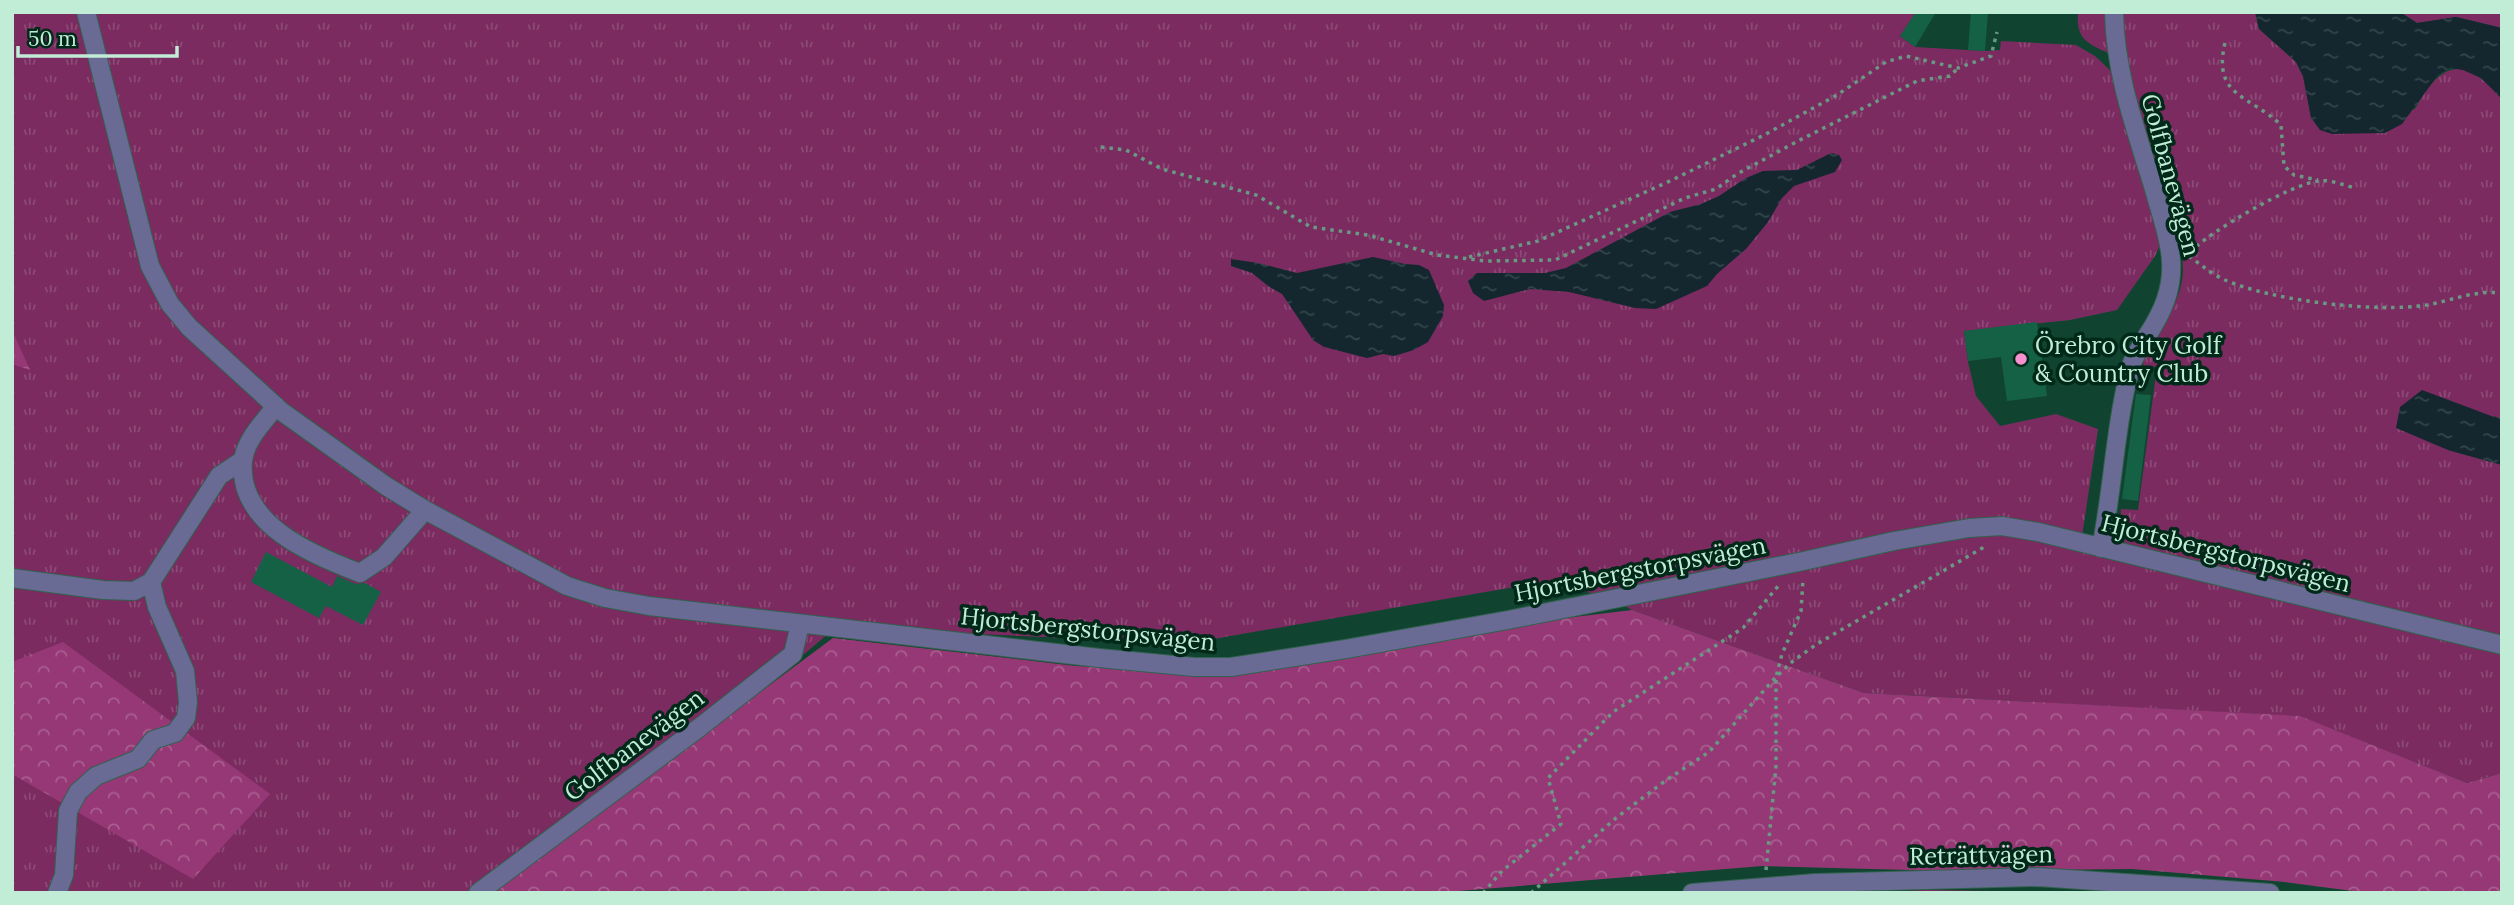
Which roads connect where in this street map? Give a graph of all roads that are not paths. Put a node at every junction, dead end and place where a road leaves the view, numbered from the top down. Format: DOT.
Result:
graph roads {
  1 [pos="86,12"];
  2 [pos="2114,12"];
  3 [pos="276,406"];
  4 [pos="243,460"];
  5 [pos="425,510"];
  6 [pos="2101,548"];
  7 [pos="12,578"];
  8 [pos="151,582"];
  9 [pos="800,624"];
  10 [pos="2502,645"];
  11 [pos="57,893"];
  12 [pos="478,893"];
  13 [pos="1692,893"];
  14 [pos="2270,893"];
  1 -- 3 [label="street, Hjortsbergstorpsvägen"];
  2 -- 6 [label="street, Golfbanevägen"];
  3 -- 4 [label="street"];
  3 -- 5 [label="street, Hjortsbergstorpsvägen"];
  4 -- 5 [label="street"];
  4 -- 8 [label="street"];
  5 -- 9 [label="street, Hjortsbergstorpsvägen"];
  6 -- 9 [label="street, Hjortsbergstorpsvägen"];
  6 -- 10 [label="street, Hjortsbergstorpsvägen"];
  7 -- 8 [label="street"];
  8 -- 11 [label="street"];
  9 -- 12 [label="street, Golfbanevägen"];
  13 -- 14 [label="street, Reträttvägen"];
}
